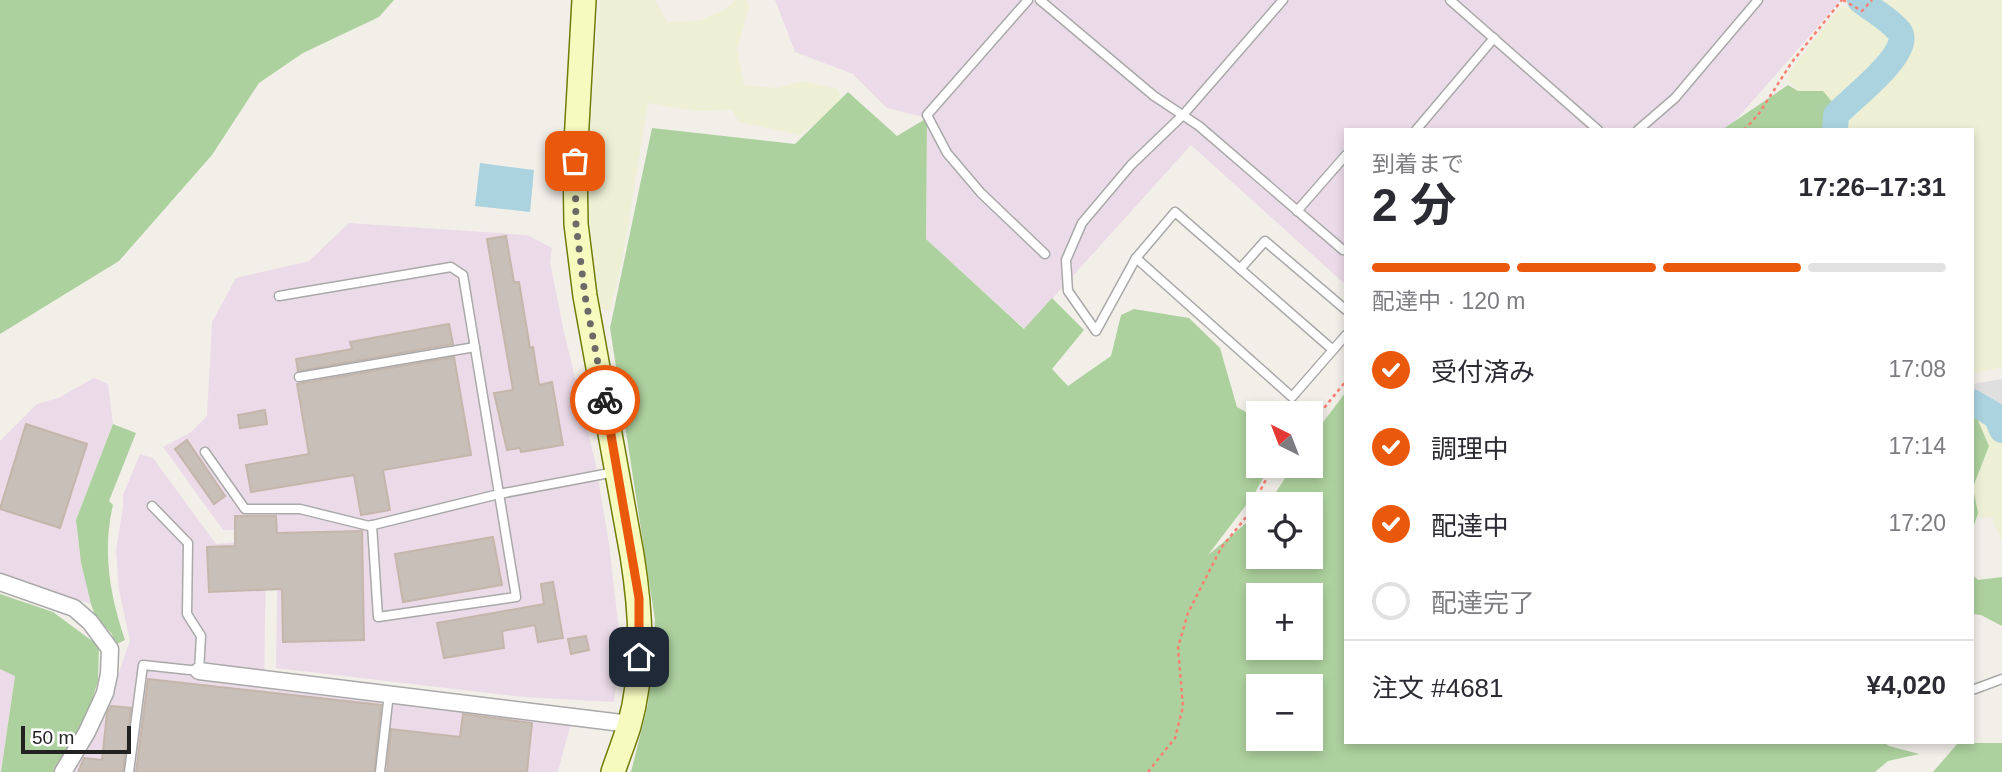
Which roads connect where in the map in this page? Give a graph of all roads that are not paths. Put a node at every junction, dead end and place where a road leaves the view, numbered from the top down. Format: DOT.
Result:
graph roads {
  1 [pos="584,0"];
  2 [pos="1028,0"];
  3 [pos="1041,0"];
  4 [pos="1283,0"];
  5 [pos="1450,0"];
  6 [pos="1758,0"];
  7 [pos="1494,38"];
  8 [pos="1183,115"];
  9 [pos="1418,128"];
  10 [pos="1596,128"];
  11 [pos="1640,128"];
  12 [pos="1344,158"];
  13 [pos="1297,211"];
  14 [pos="1343,250"];
  15 [pos="1045,254"];
  16 [pos="1136,258"];
  17 [pos="1240,269"];
  18 [pos="279,296"];
  19 [pos="1344,308"];
  20 [pos="1344,337"];
  21 [pos="475,347"];
  22 [pos="1333,350"];
  23 [pos="299,377"];
  24 [pos="205,452"];
  25 [pos="618,472"];
  26 [pos="499,494"];
  27 [pos="152,506"];
  28 [pos="372,525"];
  29 [pos="0,582"];
  30 [pos="199,671"];
  31 [pos="2002,678"];
  32 [pos="1975,689"];
  33 [pos="389,693"];
  34 [pos="630,724"];
  35 [pos="64,772"];
  36 [pos="129,772"];
  37 [pos="380,772"];
  38 [pos="613,772"];
  1 -- 25 [label="main road"];
  2 -- 15 [label="lane"];
  3 -- 8 [label="lane"];
  4 -- 8 [label="lane"];
  5 -- 7 [label="lane"];
  6 -- 11 [label="lane"];
  7 -- 9 [label="lane"];
  7 -- 10 [label="lane"];
  8 -- 13 [label="lane"];
  8 -- 16 [label="lane"];
  12 -- 13 [label="lane"];
  13 -- 14 [label="lane"];
  16 -- 17 [label="lane"];
  16 -- 22 [label="lane"];
  17 -- 19 [label="lane"];
  17 -- 22 [label="lane"];
  18 -- 21 [label="lane"];
  20 -- 22 [label="lane"];
  21 -- 23 [label="lane"];
  21 -- 26 [label="lane"];
  24 -- 28 [label="lane"];
  25 -- 26 [label="lane"];
  25 -- 34 [label="main road"];
  26 -- 28 [label="lane"];
  26 -- 28 [label="lane"];
  27 -- 30 [label="lane"];
  29 -- 35 [label="street"];
  30 -- 33 [label="street"];
  30 -- 36 [label="lane"];
  31 -- 32 [label="lane"];
  33 -- 34 [label="street"];
  33 -- 37 [label="lane"];
  34 -- 38 [label="main road"];
}
